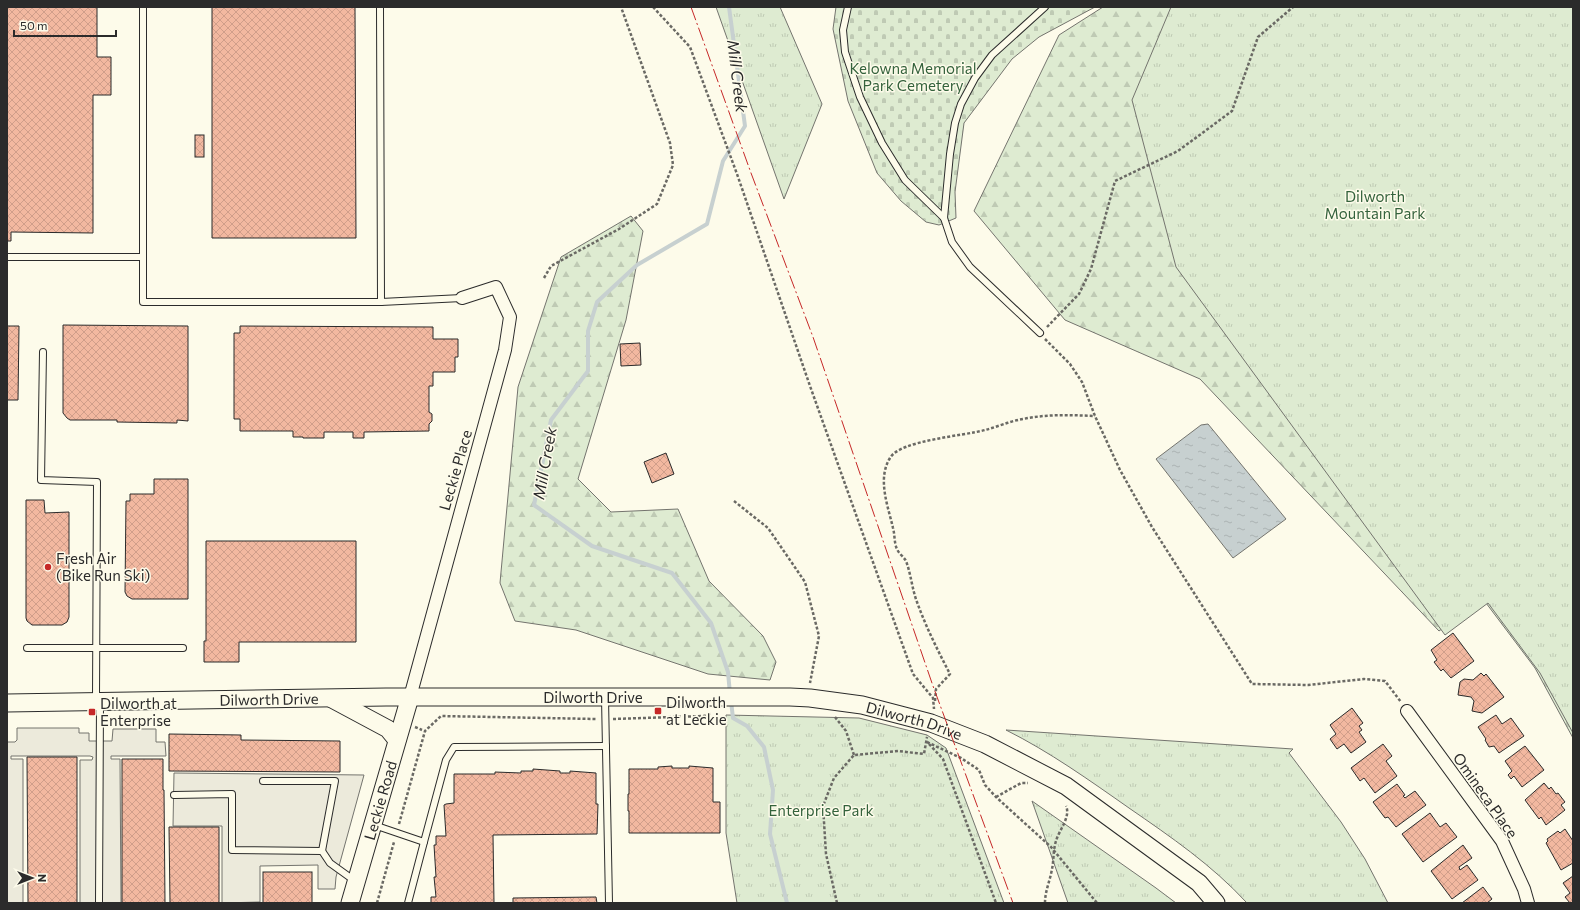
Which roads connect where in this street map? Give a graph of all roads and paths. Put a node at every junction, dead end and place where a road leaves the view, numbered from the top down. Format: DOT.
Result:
graph roads {
  1 [pos="143,7"];
  2 [pos="380,7"];
  3 [pos="621,7"];
  4 [pos="652,7"];
  5 [pos="848,7"];
  6 [pos="1045,7"];
  7 [pos="1293,7"];
  8 [pos="944,218"];
  9 [pos="7,257"];
  10 [pos="143,257"];
  11 [pos="544,278"];
  12 [pos="462,298"];
  13 [pos="381,302"];
  14 [pos="1040,334"];
  15 [pos="43,352"];
  16 [pos="1095,416"];
  17 [pos="734,501"];
  18 [pos="27,648"];
  19 [pos="96,648"];
  20 [pos="183,648"];
  21 [pos="410,697"];
  22 [pos="605,698"];
  23 [pos="810,698"];
  24 [pos="331,699"];
  25 [pos="7,702"];
  26 [pos="98,702"];
  27 [pos="719,704"];
  28 [pos="1408,711"];
  29 [pos="834,716"];
  30 [pos="605,719"];
  31 [pos="415,727"];
  32 [pos="422,730"];
  33 [pos="397,740"];
  34 [pos="927,742"];
  35 [pos="606,746"];
  36 [pos="854,755"];
  37 [pos="262,781"];
  38 [pos="1036,784"];
  39 [pos="174,795"];
  40 [pos="996,798"];
  41 [pos="1065,804"];
  42 [pos="373,825"];
  43 [pos="396,832"];
  44 [pos="424,842"];
  45 [pos="322,851"];
  46 [pos="1054,851"];
  47 [pos="356,882"];
  48 [pos="99,903"];
  49 [pos="350,903"];
  50 [pos="377,903"];
  51 [pos="408,903"];
  52 [pos="609,903"];
  53 [pos="836,903"];
  54 [pos="996,903"];
  55 [pos="1045,903"];
  56 [pos="1097,903"];
  57 [pos="1216,903"];
  58 [pos="1528,903"];
  1 -- 10 [label="lane"];
  2 -- 13 [label="lane"];
  3 -- 11 [label="path"];
  4 -- 16 [label="path"];
  5 -- 8 [label="lane"];
  6 -- 8 [label="lane"];
  7 -- 14 [label="path"];
  8 -- 14 [label="lane"];
  9 -- 10 [label="lane"];
  10 -- 13 [label="lane"];
  12 -- 13 [label="lane"];
  12 -- 21 [label="street, Leckie Place"];
  14 -- 16 [label="path"];
  15 -- 19 [label="lane"];
  16 -- 28 [label="path"];
  17 -- 23 [label="path"];
  18 -- 19 [label="lane"];
  19 -- 20 [label="lane"];
  19 -- 26 [label="lane"];
  21 -- 22 [label="main road, Dilworth Drive"];
  21 -- 24 [label="main road, Dilworth Drive"];
  21 -- 33 [label="main road, Leckie Road"];
  22 -- 27 [label="main road, Dilworth Drive"];
  22 -- 30 [label="lane"];
  23 -- 27 [label="main road, Dilworth Drive"];
  23 -- 57 [label="main road, Dilworth Drive"];
  24 -- 26 [label="main road, Dilworth Drive"];
  24 -- 33 [label="main road"];
  25 -- 26 [label="main road, Dilworth Drive"];
  26 -- 48 [label="lane"];
  27 -- 30 [label="path"];
  28 -- 58 [label="street, Omineca Place"];
  29 -- 36 [label="path"];
  30 -- 35 [label="lane"];
  30 -- 43 [label="path"];
  31 -- 32 [label="path"];
  33 -- 42 [label="main road, Leckie Road"];
  34 -- 36 [label="path"];
  34 -- 40 [label="path"];
  34 -- 54 [label="path"];
  35 -- 44 [label="lane"];
  35 -- 52 [label="lane"];
  36 -- 53 [label="path"];
  37 -- 45 [label="lane"];
  38 -- 40 [label="path"];
  39 -- 45 [label="lane"];
  40 -- 46 [label="path"];
  41 -- 46 [label="path"];
  42 -- 43 [label="lane"];
  42 -- 47 [label="main road, Leckie Road"];
  43 -- 44 [label="lane"];
  43 -- 50 [label="path"];
  44 -- 51 [label="lane"];
  45 -- 47 [label="lane"];
  46 -- 55 [label="path"];
  46 -- 56 [label="path"];
  47 -- 49 [label="main road, Leckie Road"];
}
